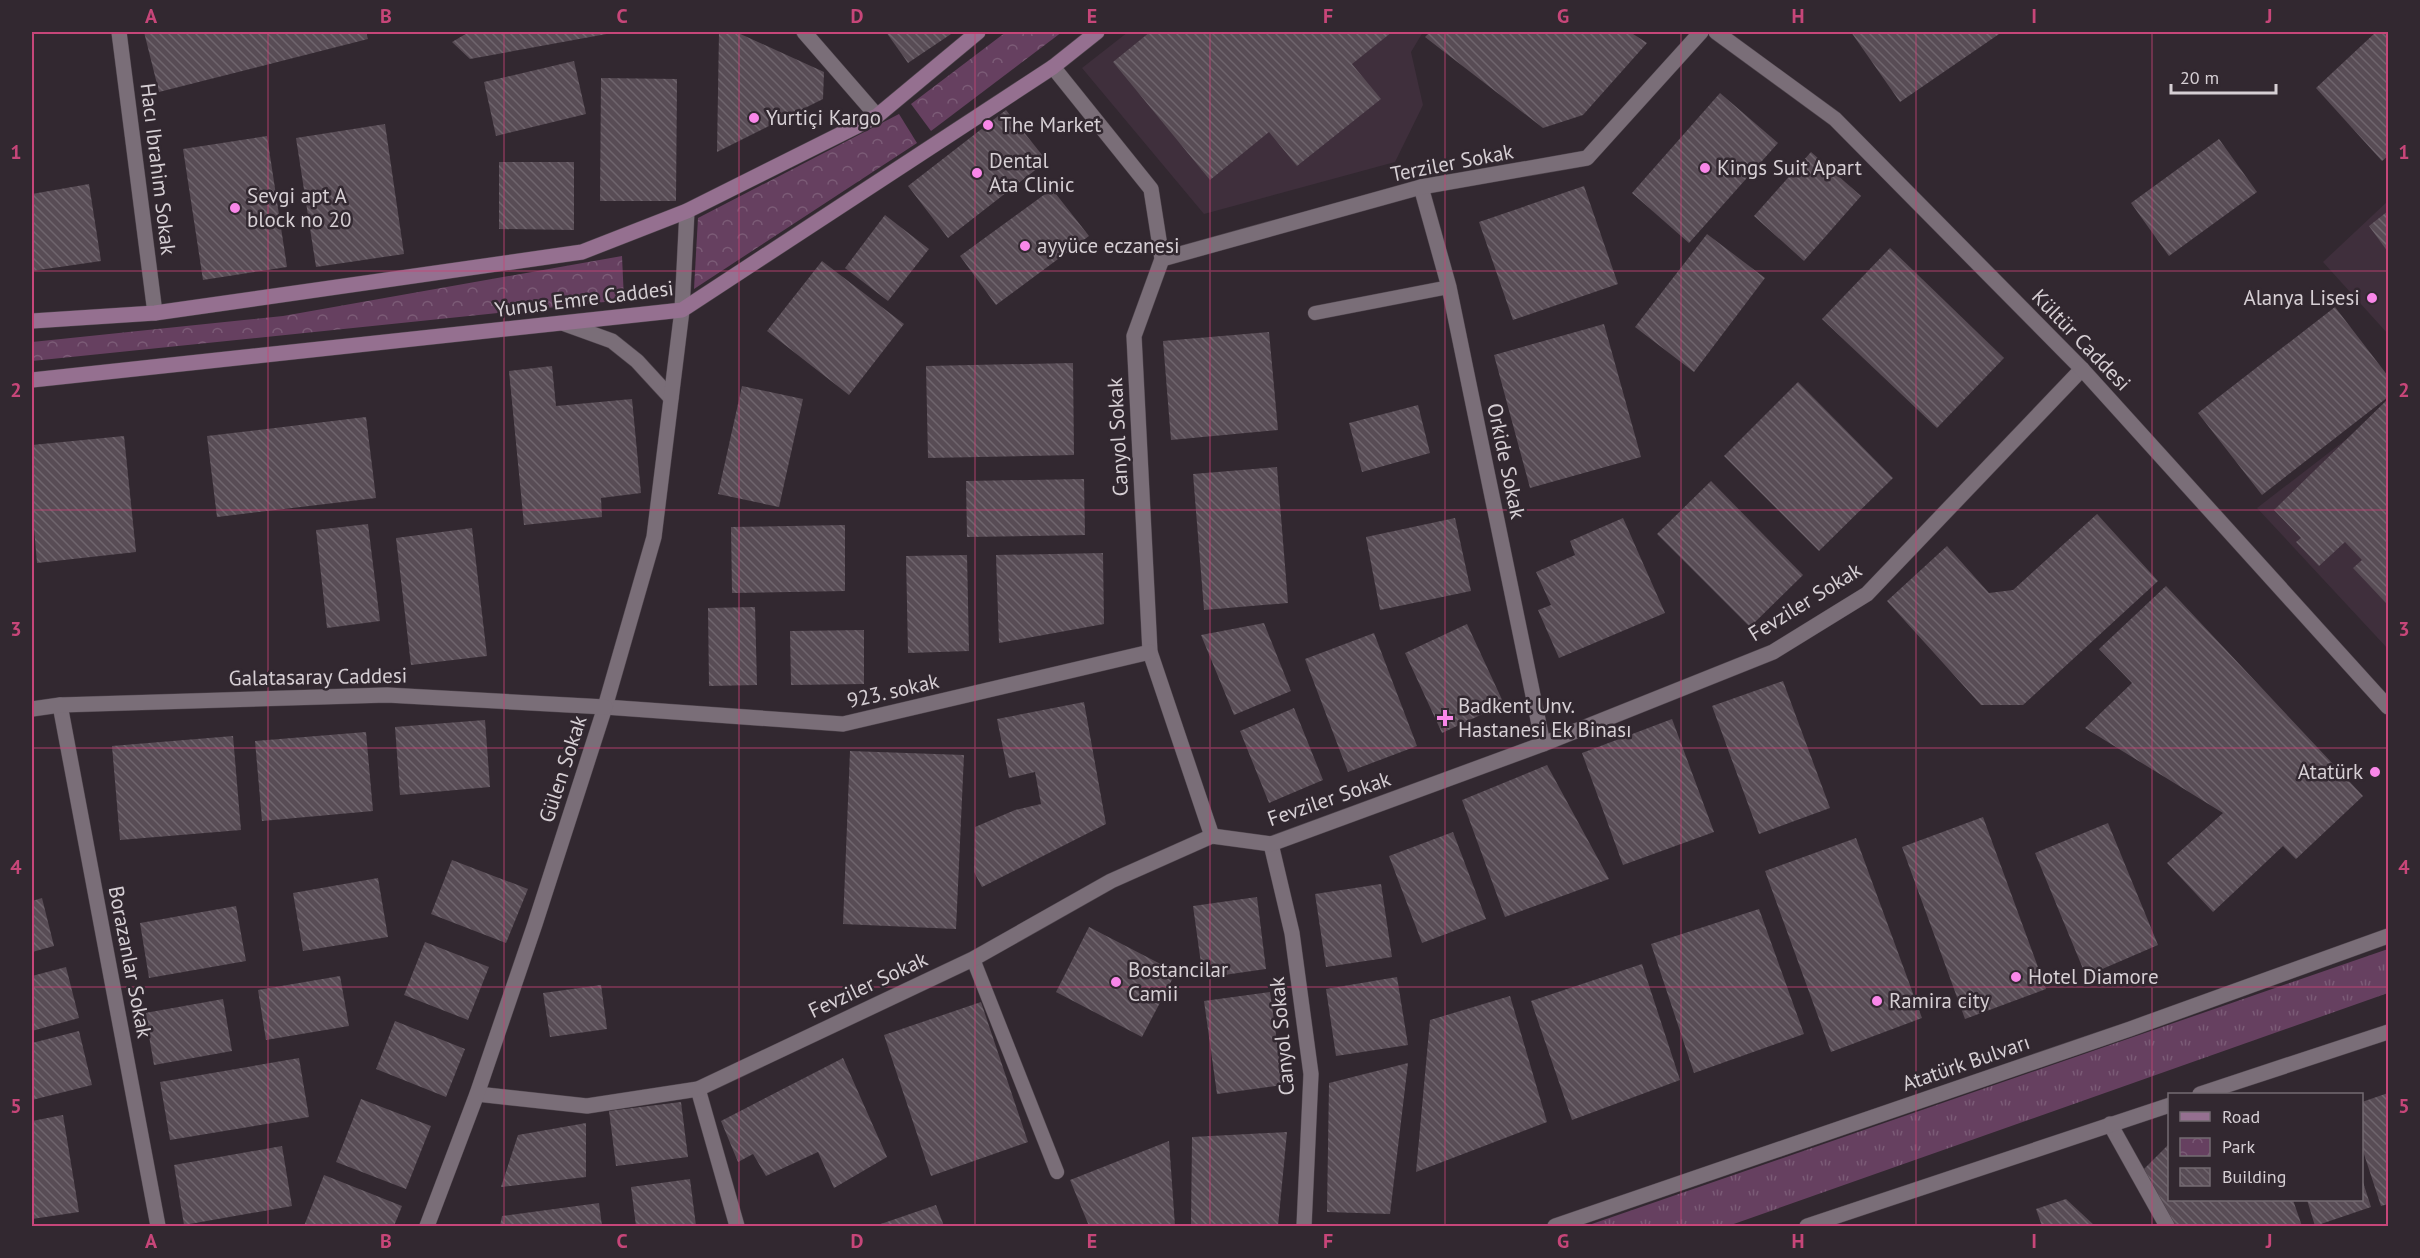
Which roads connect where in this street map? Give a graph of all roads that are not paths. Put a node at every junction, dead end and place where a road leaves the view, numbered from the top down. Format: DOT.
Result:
graph roads {
  1 [pos="120,32"];
  2 [pos="804,32"];
  3 [pos="978,32"];
  4 [pos="1097,32"];
  5 [pos="1701,32"];
  6 [pos="1716,32"];
  7 [pos="1053,66"];
  8 [pos="877,116"];
  9 [pos="1421,187"];
  10 [pos="687,211"];
  11 [pos="1162,259"];
  12 [pos="1449,287"];
  13 [pos="682,310"];
  14 [pos="155,313"];
  15 [pos="1315,313"];
  16 [pos="32,321"];
  17 [pos="565,324"];
  18 [pos="2082,369"];
  19 [pos="32,380"];
  20 [pos="671,398"];
  21 [pos="1150,652"];
  22 [pos="60,705"];
  23 [pos="605,707"];
  24 [pos="2388,707"];
  25 [pos="32,709"];
  26 [pos="1543,744"];
  27 [pos="1212,836"];
  28 [pos="1271,844"];
  29 [pos="2388,936"];
  30 [pos="973,959"];
  31 [pos="2388,1032"];
  32 [pos="698,1089"];
  33 [pos="2206,1093"];
  34 [pos="477,1094"];
  35 [pos="2168,1105"];
  36 [pos="2110,1124"];
  37 [pos="1057,1172"];
  38 [pos="158,1227"];
  39 [pos="427,1227"];
  40 [pos="737,1227"];
  41 [pos="1304,1227"];
  42 [pos="1555,1227"];
  43 [pos="1807,1227"];
  44 [pos="2167,1227"];
  1 -- 14 [label="street, Hacı Ibrahim Sokak"];
  2 -- 8 [label="street"];
  3 -- 8 [label="main road"];
  4 -- 7 [label="main road, Yunus Emre Caddesi"];
  5 -- 9 [label="street, Terziler Sokak"];
  6 -- 18 [label="street, Kültür Caddesi"];
  7 -- 11 [label="street, Canyol Sokak"];
  7 -- 13 [label="main road, Yunus Emre Caddesi"];
  8 -- 10 [label="main road"];
  9 -- 11 [label="street, Terziler Sokak"];
  9 -- 12 [label="street, Orkide Sokak"];
  10 -- 13 [label="street, Gülen Sokak"];
  10 -- 14 [label="main road"];
  11 -- 21 [label="street, Canyol Sokak"];
  12 -- 15 [label="lane"];
  12 -- 26 [label="street, Orkide Sokak"];
  13 -- 17 [label="main road, Yunus Emre Caddesi"];
  13 -- 20 [label="street, Gülen Sokak"];
  14 -- 16 [label="main road"];
  17 -- 19 [label="main road, Yunus Emre Caddesi"];
  17 -- 20 [label="street"];
  18 -- 24 [label="street, Kültür Caddesi"];
  18 -- 26 [label="street, Fevziler Sokak"];
  20 -- 23 [label="street, Gülen Sokak"];
  21 -- 23 [label="street, 923. sokak"];
  21 -- 27 [label="street, Canyol Sokak"];
  22 -- 23 [label="street, Galatasaray Caddesi"];
  22 -- 25 [label="street, Galatasaray Caddesi"];
  22 -- 38 [label="street, Borazanlar Sokak"];
  23 -- 34 [label="street, Gülen Sokak"];
  26 -- 28 [label="street, Fevziler Sokak"];
  27 -- 28 [label="street, Fevziler Sokak"];
  27 -- 30 [label="street, Fevziler Sokak"];
  28 -- 41 [label="street, Canyol Sokak"];
  29 -- 42 [label="street, Atatürk Bulvarı"];
  30 -- 32 [label="street, Fevziler Sokak"];
  30 -- 37 [label="lane"];
  31 -- 33 [label="street"];
  32 -- 34 [label="street, Fevziler Sokak"];
  32 -- 40 [label="street"];
  34 -- 39 [label="street, Gülen Sokak"];
  35 -- 36 [label="street"];
  36 -- 43 [label="street"];
  36 -- 44 [label="street"];
}
